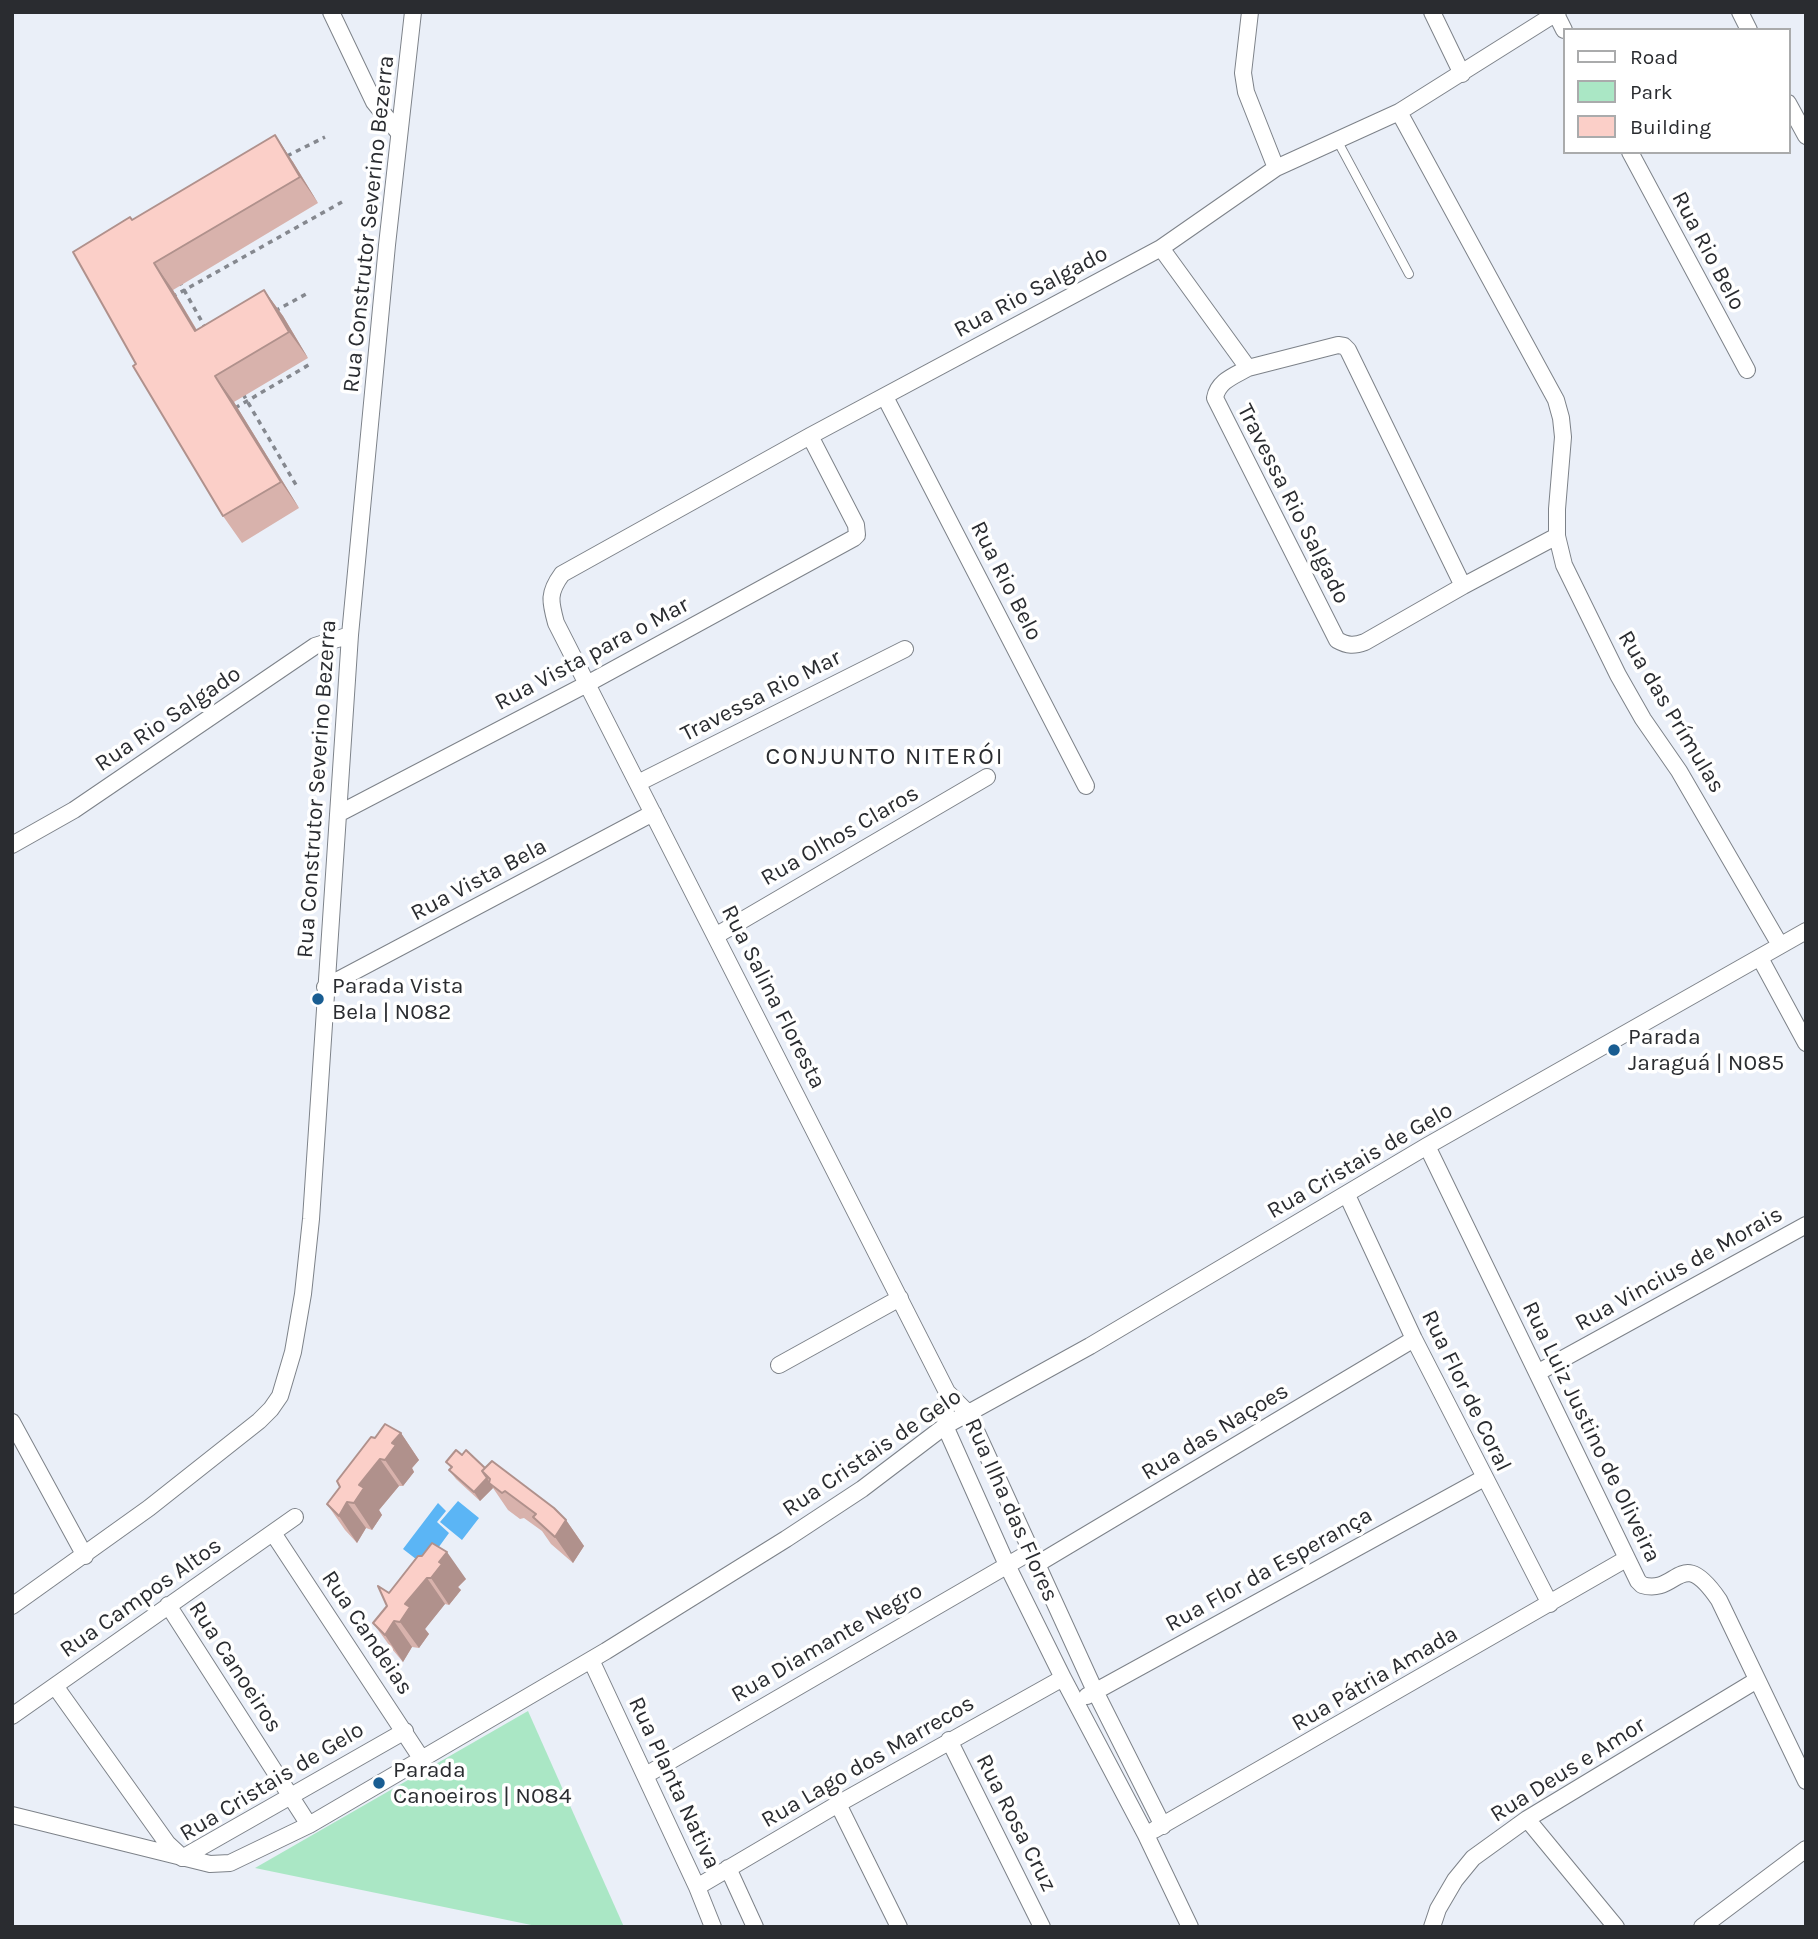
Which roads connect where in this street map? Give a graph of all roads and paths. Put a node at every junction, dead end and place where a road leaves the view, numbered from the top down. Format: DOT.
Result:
graph roads {
  1 [pos="331,12"];
  2 [pos="413,12"];
  3 [pos="1250,12"];
  4 [pos="1432,12"];
  5 [pos="1740,12"];
  6 [pos="1557,13"];
  7 [pos="1748,28"];
  8 [pos="1462,74"];
  9 [pos="1790,107"];
  10 [pos="1399,112"];
  11 [pos="399,133"];
  12 [pos="325,136"];
  13 [pos="1806,136"];
  14 [pos="1337,140"];
  15 [pos="1631,154"];
  16 [pos="279,160"];
  17 [pos="1276,168"];
  18 [pos="342,202"];
  19 [pos="1161,247"];
  20 [pos="1409,274"];
  21 [pos="177,279"];
  22 [pos="184,290"];
  23 [pos="308,293"];
  24 [pos="161,303"];
  25 [pos="274,312"];
  26 [pos="209,334"];
  27 [pos="312,363"];
  28 [pos="1248,368"];
  29 [pos="1747,370"];
  30 [pos="241,389"];
  31 [pos="885,397"];
  32 [pos="247,400"];
  33 [pos="224,414"];
  34 [pos="810,436"];
  35 [pos="280,457"];
  36 [pos="268,463"];
  37 [pos="296,485"];
  38 [pos="1557,536"];
  39 [pos="1463,586"];
  40 [pos="556,623"];
  41 [pos="350,635"];
  42 [pos="905,649"];
  43 [pos="587,684"];
  44 [pos="987,777"];
  45 [pos="638,783"];
  46 [pos="1086,786"];
  47 [pos="653,813"];
  48 [pos="338,814"];
  49 [pos="12,845"];
  50 [pos="1806,931"];
  51 [pos="717,935"];
  52 [pos="1780,946"];
  53 [pos="1760,958"];
  54 [pos="326,987"];
  55 [pos="1806,1043"];
  56 [pos="1427,1146"];
  57 [pos="1347,1195"];
  58 [pos="1806,1225"];
  59 [pos="900,1298"];
  60 [pos="1414,1339"];
  61 [pos="779,1365"];
  62 [pos="1537,1373"];
  63 [pos="947,1392"];
  64 [pos="968,1413"];
  65 [pos="12,1422"];
  66 [pos="945,1426"];
  67 [pos="1484,1478"];
  68 [pos="295,1517"];
  69 [pos="273,1534"];
  70 [pos="85,1556"];
  71 [pos="1035,1557"];
  72 [pos="1626,1559"];
  73 [pos="1007,1565"];
  74 [pos="1550,1604"];
  75 [pos="168,1605"];
  76 [pos="12,1606"];
  77 [pos="591,1660"];
  78 [pos="1063,1678"];
  79 [pos="1756,1680"];
  80 [pos="55,1686"];
  81 [pos="1095,1691"];
  82 [pos="1075,1702"];
  83 [pos="12,1716"];
  84 [pos="405,1731"];
  85 [pos="949,1740"];
  86 [pos="421,1758"];
  87 [pos="646,1775"];
  88 [pos="1806,1781"];
  89 [pos="290,1795"];
  90 [pos="838,1804"];
  91 [pos="12,1815"];
  92 [pos="1527,1819"];
  93 [pos="309,1825"];
  94 [pos="1163,1826"];
  95 [pos="1146,1835"];
  96 [pos="1806,1849"];
  97 [pos="182,1858"];
  98 [pos="729,1868"];
  99 [pos="697,1887"];
  100 [pos="713,1927"];
  101 [pos="755,1927"];
  102 [pos="900,1927"];
  103 [pos="1042,1927"];
  104 [pos="1190,1927"];
  105 [pos="1432,1927"];
  106 [pos="1616,1927"];
  107 [pos="1702,1927"];
  1 -- 11 [label="street"];
  2 -- 11 [label="street, Rua Construtor Severino Bezerra"];
  3 -- 17 [label="street"];
  4 -- 8 [label="street"];
  5 -- 7 [label="street"];
  6 -- 8 [label="street, Rua Rio Salgado"];
  8 -- 10 [label="street, Rua Rio Salgado"];
  9 -- 13 [label="street"];
  10 -- 14 [label="street, Rua Rio Salgado"];
  10 -- 38 [label="street, Rua das Prímulas"];
  11 -- 41 [label="street, Rua Construtor Severino Bezerra"];
  12 -- 16 [label="path"];
  14 -- 17 [label="street, Rua Rio Salgado"];
  14 -- 20 [label="lane"];
  15 -- 29 [label="street, Rua Rio Belo"];
  17 -- 19 [label="street, Rua Rio Salgado"];
  18 -- 22 [label="path"];
  19 -- 28 [label="street, Travessa Rio Salgado"];
  19 -- 31 [label="street, Rua Rio Salgado"];
  21 -- 22 [label="path"];
  22 -- 24 [label="path"];
  22 -- 26 [label="path"];
  23 -- 25 [label="path"];
  27 -- 32 [label="path"];
  28 -- 39 [label="street"];
  28 -- 39 [label="street, Travessa Rio Salgado"];
  30 -- 32 [label="path"];
  31 -- 34 [label="street, Rua Rio Salgado"];
  31 -- 46 [label="street, Rua Rio Belo"];
  32 -- 33 [label="path"];
  32 -- 35 [label="path"];
  34 -- 40 [label="street, Rua Rio Salgado"];
  34 -- 43 [label="street, Rua Vista para o Mar"];
  35 -- 36 [label="path"];
  35 -- 37 [label="path"];
  38 -- 39 [label="street"];
  38 -- 52 [label="street, Rua das Prímulas"];
  40 -- 43 [label="street, Rua Salina Floresta"];
  41 -- 48 [label="street, Rua Construtor Severino Bezerra"];
  41 -- 49 [label="street, Rua Rio Salgado"];
  42 -- 45 [label="street, Travessa Rio Mar"];
  43 -- 45 [label="street, Rua Salina Floresta"];
  43 -- 48 [label="street, Rua Vista para o Mar"];
  44 -- 51 [label="street, Rua Olhos Claros"];
  45 -- 47 [label="street, Rua Salina Floresta"];
  47 -- 51 [label="street, Rua Salina Floresta"];
  47 -- 54 [label="street, Rua Vista Bela"];
  48 -- 54 [label="street, Rua Construtor Severino Bezerra"];
  50 -- 52 [label="street, Rua Cristais de Gelo"];
  51 -- 59 [label="street, Rua Salina Floresta"];
  52 -- 53 [label="street, Rua Cristais de Gelo"];
  53 -- 55 [label="street"];
  53 -- 56 [label="street, Rua Cristais de Gelo"];
  54 -- 70 [label="street, Rua Construtor Severino Bezerra"];
  56 -- 57 [label="street, Rua Cristais de Gelo"];
  56 -- 62 [label="street, Rua Luiz Justino de Oliveira"];
  57 -- 60 [label="street, Rua Flor de Coral"];
  57 -- 64 [label="street, Rua Cristais de Gelo"];
  58 -- 62 [label="street, Rua Vincius de Morais"];
  59 -- 61 [label="street"];
  59 -- 63 [label="street, Rua Salina Floresta"];
  60 -- 67 [label="street, Rua Flor de Coral"];
  60 -- 71 [label="street, Rua das Naçoes"];
  62 -- 72 [label="street, Rua Luiz Justino de Oliveira"];
  63 -- 64 [label="street, Rua Ilha das Flores"];
  63 -- 66 [label="street, Rua Ilha das Flores"];
  64 -- 66 [label="street, Rua Cristais de Gelo"];
  64 -- 71 [label="street, Rua Ilha das Flores"];
  65 -- 70 [label="street"];
  66 -- 73 [label="street, Rua Ilha das Flores"];
  66 -- 77 [label="street, Rua Cristais de Gelo"];
  67 -- 74 [label="street, Rua Flor de Coral"];
  67 -- 81 [label="street, Rua Flor da Esperança"];
  68 -- 69 [label="street, Rua Campos Altos"];
  69 -- 75 [label="street, Rua Campos Altos"];
  69 -- 84 [label="street, Rua Candeias"];
  70 -- 76 [label="street, Rua Construtor Severino Bezerra"];
  71 -- 73 [label="street, Rua Diamante Negro"];
  71 -- 81 [label="street, Rua Ilha das Flores"];
  72 -- 74 [label="street, Rua Pátria Amada"];
  72 -- 79 [label="street, Rua Luiz Justino de Oliveira"];
  73 -- 78 [label="street, Rua Ilha das Flores"];
  73 -- 87 [label="street, Rua Diamante Negro"];
  74 -- 94 [label="street, Rua Pátria Amada"];
  75 -- 80 [label="street, Rua Campos Altos"];
  75 -- 89 [label="street, Rua Canoeiros"];
  77 -- 86 [label="street, Rua Cristais de Gelo"];
  77 -- 87 [label="street, Rua Planta Nativa"];
  78 -- 82 [label="street, Rua Ilha das Flores"];
  78 -- 85 [label="street, Rua Lago dos Marrecos"];
  79 -- 88 [label="street, Rua Luiz Justino de Oliveira"];
  79 -- 92 [label="street, Rua Deus e Amor"];
  80 -- 83 [label="street, Rua Campos Altos"];
  80 -- 97 [label="street"];
  81 -- 82 [label="street, Rua Flor da Esperança"];
  81 -- 94 [label="street, Rua Ilha das Flores"];
  82 -- 95 [label="street, Rua Ilha das Flores"];
  84 -- 86 [label="street, Rua Candeias"];
  84 -- 89 [label="street, Rua Cristais de Gelo"];
  85 -- 90 [label="street, Rua Lago dos Marrecos"];
  85 -- 103 [label="street, Rua Rosa Cruz"];
  86 -- 93 [label="street, Rua Cristais de Gelo"];
  87 -- 99 [label="street, Rua Planta Nativa"];
  89 -- 93 [label="street, Rua Canoeiros"];
  89 -- 97 [label="street, Rua Cristais de Gelo"];
  90 -- 98 [label="street, Rua Lago dos Marrecos"];
  90 -- 102 [label="street"];
  91 -- 97 [label="street"];
  92 -- 105 [label="street, Rua Deus e Amor"];
  92 -- 106 [label="street"];
  93 -- 97 [label="street, Rua Cristais de Gelo"];
  94 -- 95 [label="street, Rua Pátria Amada"];
  95 -- 104 [label="street, Rua Ilha das Flores"];
  96 -- 107 [label="street"];
  98 -- 99 [label="street, Rua Lago dos Marrecos"];
  98 -- 101 [label="street, Rua Planta Nativa"];
  99 -- 100 [label="street, Rua Planta Nativa"];
}
